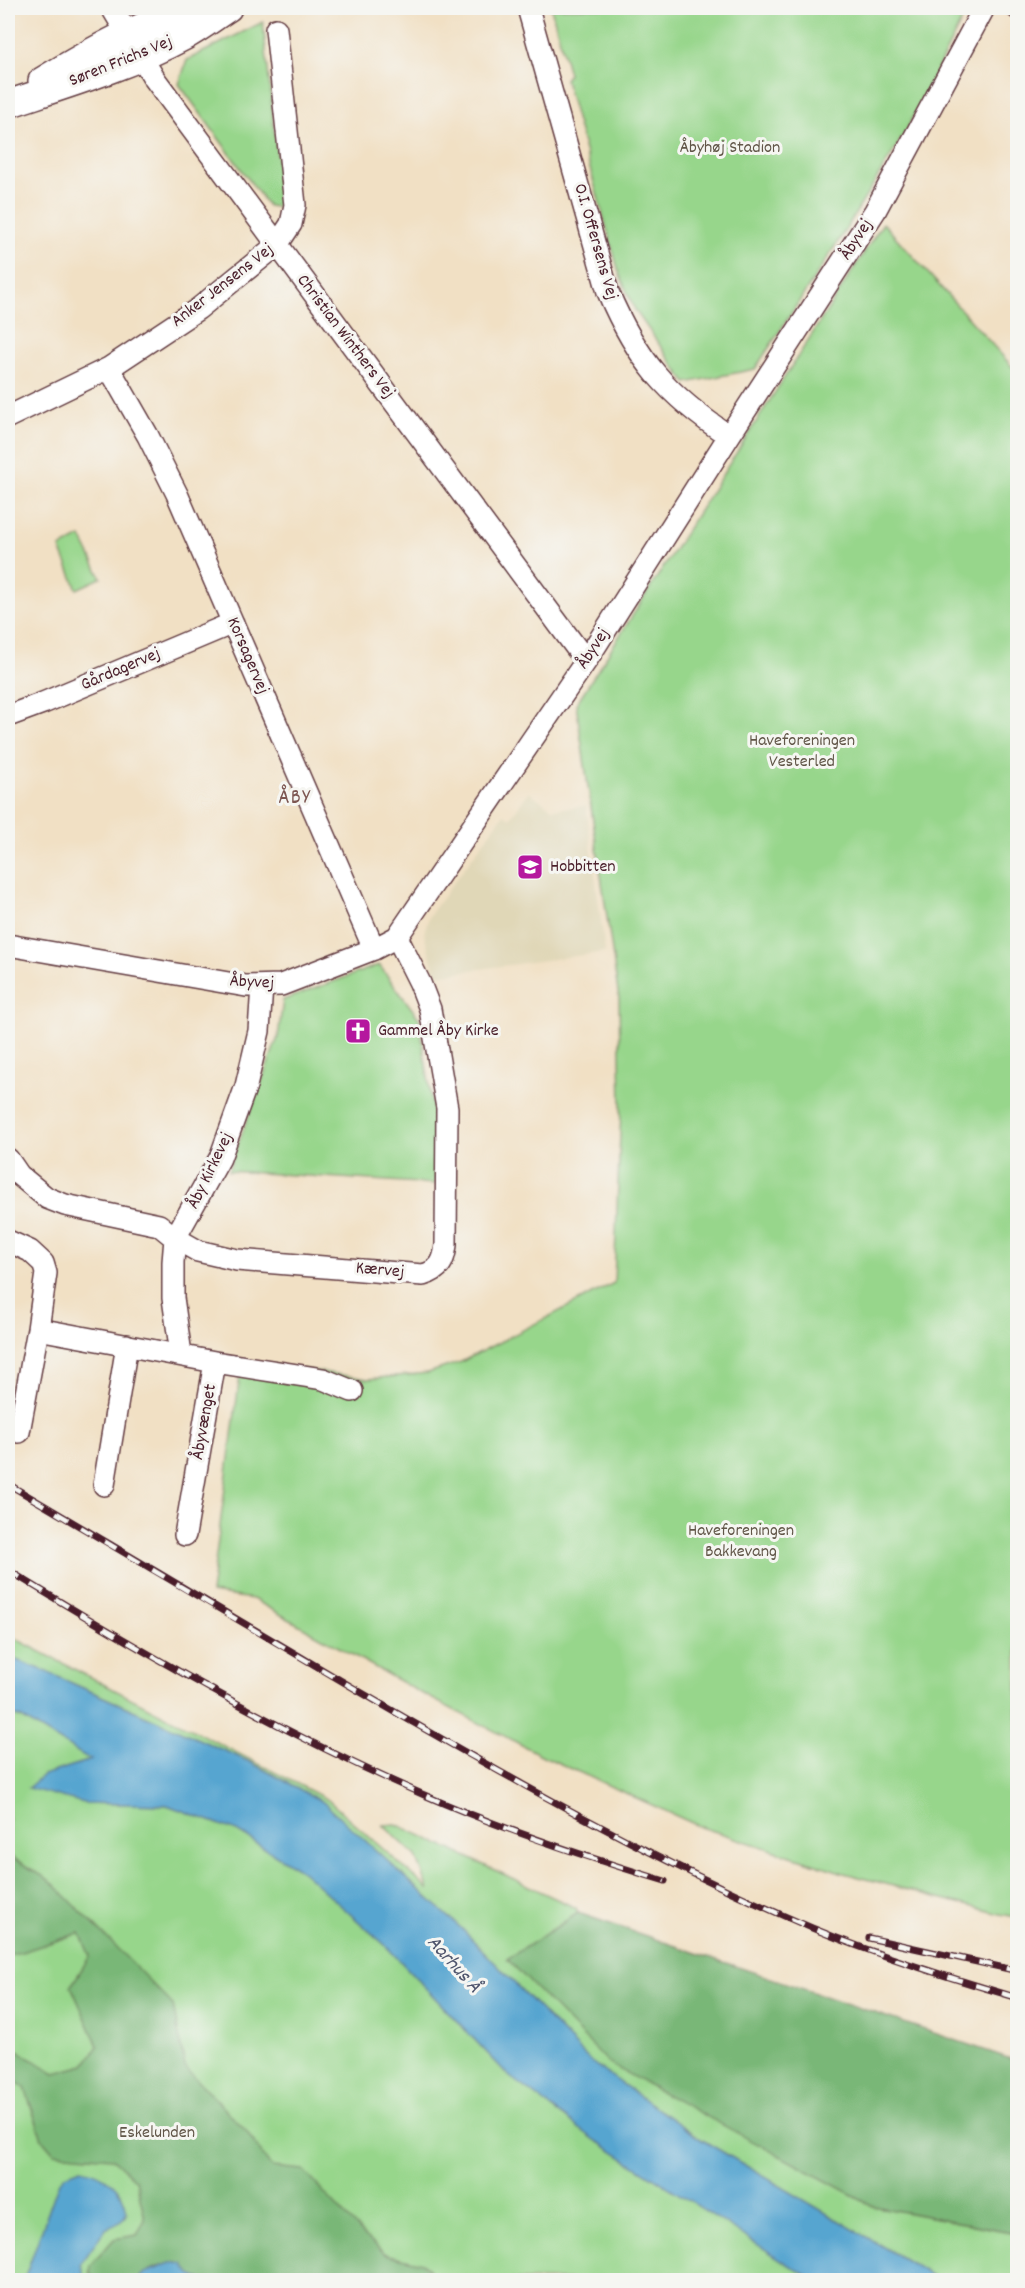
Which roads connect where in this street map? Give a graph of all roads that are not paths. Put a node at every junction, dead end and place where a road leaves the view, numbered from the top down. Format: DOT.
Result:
graph roads {
  1 [pos="112,8"];
  2 [pos="199,8"];
  3 [pos="228,8"];
  4 [pos="528,8"];
  5 [pos="984,8"];
  6 [pos="276,29"];
  7 [pos="134,46"];
  8 [pos="8,103"];
  9 [pos="277,245"];
  10 [pos="109,368"];
  11 [pos="8,417"];
  12 [pos="729,436"];
  13 [pos="233,623"];
  14 [pos="586,661"];
  15 [pos="8,716"];
  16 [pos="397,937"];
  17 [pos="8,945"];
  18 [pos="375,949"];
  19 [pos="262,987"];
  20 [pos="8,1159"];
  21 [pos="175,1238"];
  22 [pos="8,1241"];
  23 [pos="38,1329"];
  24 [pos="127,1345"];
  25 [pos="181,1354"];
  26 [pos="215,1362"];
  27 [pos="352,1391"];
  28 [pos="19,1432"];
  29 [pos="104,1485"];
  30 [pos="185,1535"];
  1 -- 7 [label="street, Christian Winthers Vej"];
  2 -- 7 [label="street, Søren Frichs Vej"];
  3 -- 7 [label="street, Søren Frichs Vej"];
  4 -- 12 [label="street, O.I. Offersens Vej"];
  5 -- 12 [label="street, Åbyvej"];
  6 -- 9 [label="street, Anker Jensens Vej"];
  7 -- 8 [label="street, Søren Frichs Vej"];
  7 -- 9 [label="street, Christian Winthers Vej"];
  9 -- 10 [label="street, Anker Jensens Vej"];
  9 -- 14 [label="street, Christian Winthers Vej"];
  10 -- 11 [label="street, Anker Jensens Vej"];
  10 -- 13 [label="street, Korsagervej"];
  12 -- 14 [label="street, Åbyvej"];
  13 -- 15 [label="street, Gårdagervej"];
  13 -- 18 [label="street, Korsagervej"];
  14 -- 16 [label="street, Åbyvej"];
  16 -- 18 [label="street, Åbyvej"];
  16 -- 21 [label="street, Kærvej"];
  17 -- 19 [label="street, Åbyvej"];
  18 -- 19 [label="street, Åbyvej"];
  19 -- 21 [label="street, Åby Kirkevej"];
  20 -- 21 [label="street, Kærvej"];
  21 -- 25 [label="street, Åby Kirkevej"];
  22 -- 23 [label="street"];
  23 -- 24 [label="street, Åbyvænget"];
  23 -- 28 [label="street"];
  24 -- 25 [label="street, Åbyvænget"];
  24 -- 29 [label="street"];
  25 -- 26 [label="street, Åbyvænget"];
  26 -- 27 [label="street"];
  26 -- 30 [label="street, Åbyvænget"];
}
